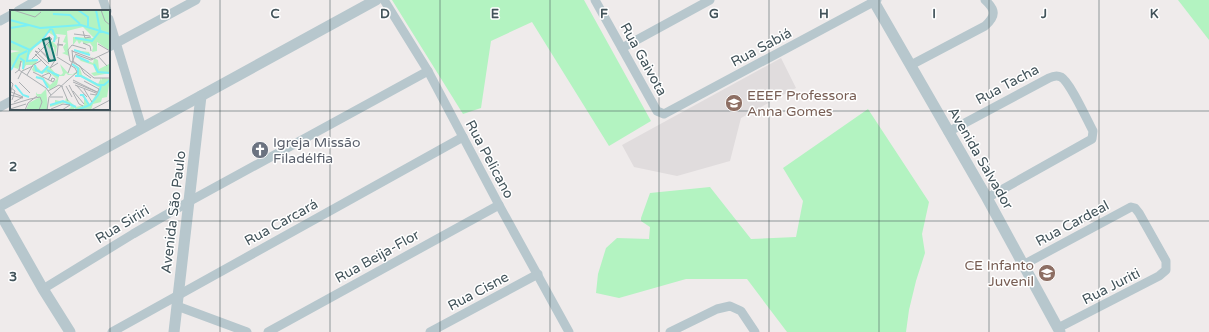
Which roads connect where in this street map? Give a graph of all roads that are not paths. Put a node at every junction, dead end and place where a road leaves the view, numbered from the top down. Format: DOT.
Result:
graph roads {
  1 [pos="37,0"];
  2 [pos="103,0"];
  3 [pos="196,0"];
  4 [pos="376,0"];
  5 [pos="384,0"];
  6 [pos="594,0"];
  7 [pos="710,0"];
  8 [pos="874,1"];
  9 [pos="988,3"];
  10 [pos="20,10"];
  11 [pos="107,10"];
  12 [pos="10,16"];
  13 [pos="0,21"];
  14 [pos="110,26"];
  15 [pos="113,45"];
  16 [pos="622,48"];
  17 [pos="911,66"];
  18 [pos="428,71"];
  19 [pos="201,96"];
  20 [pos="10,102"];
  21 [pos="0,107"];
  22 [pos="657,111"];
  23 [pos="142,128"];
  24 [pos="948,132"];
  25 [pos="463,137"];
  26 [pos="987,198"];
  27 [pos="190,201"];
  28 [pos="0,206"];
  29 [pos="499,206"];
  30 [pos="0,213"];
  31 [pos="1166,261"];
  32 [pos="1023,265"];
  33 [pos="538,274"];
  34 [pos="44,289"];
  35 [pos="178,300"];
  36 [pos="1059,330"];
  37 [pos="70,332"];
  38 [pos="112,332"];
  39 [pos="174,332"];
  40 [pos="247,332"];
  41 [pos="268,332"];
  42 [pos="430,332"];
  43 [pos="570,332"];
  44 [pos="670,332"];
  45 [pos="755,332"];
  1 -- 10 [label="street"];
  2 -- 11 [label="street"];
  3 -- 15 [label="street"];
  4 -- 19 [label="street"];
  5 -- 18 [label="street, Rua Pelicano"];
  6 -- 16 [label="street, Rua Gaivota"];
  7 -- 16 [label="street"];
  8 -- 17 [label="street, Avenida Salvador"];
  8 -- 22 [label="street, Rua Sabiá"];
  9 -- 17 [label="street"];
  12 -- 13 [label="street"];
  14 -- 15 [label="street"];
  15 -- 23 [label="street"];
  16 -- 22 [label="street, Rua Gaivota"];
  17 -- 24 [label="street, Avenida Salvador"];
  18 -- 25 [label="street, Rua Pelicano"];
  18 -- 27 [label="street, Rua Siriri"];
  19 -- 23 [label="street"];
  19 -- 27 [label="street, Avenida São Paulo"];
  20 -- 21 [label="street"];
  23 -- 28 [label="street"];
  24 -- 26 [label="street, Avenida Salvador"];
  24 -- 26 [label="street, Rua Tacha"];
  25 -- 29 [label="street, Rua Pelicano"];
  25 -- 35 [label="street, Rua Carcará"];
  26 -- 32 [label="street, Avenida Salvador"];
  27 -- 34 [label="street, Rua Siriri"];
  27 -- 35 [label="street, Avenida São Paulo"];
  29 -- 33 [label="street, Rua Pelicano"];
  29 -- 41 [label="street, Rua Beija-Flor"];
  30 -- 34 [label="street"];
  31 -- 32 [label="street, Rua Cardeal"];
  31 -- 36 [label="street, Rua Juriti"];
  32 -- 36 [label="street, Avenida Salvador"];
  33 -- 42 [label="street, Rua Cisne"];
  33 -- 43 [label="street, Rua Pelicano"];
  34 -- 37 [label="street"];
  35 -- 38 [label="street, Rua Carcará"];
  35 -- 39 [label="street, Avenida São Paulo"];
  35 -- 40 [label="street"];
  44 -- 45 [label="street"];
}
